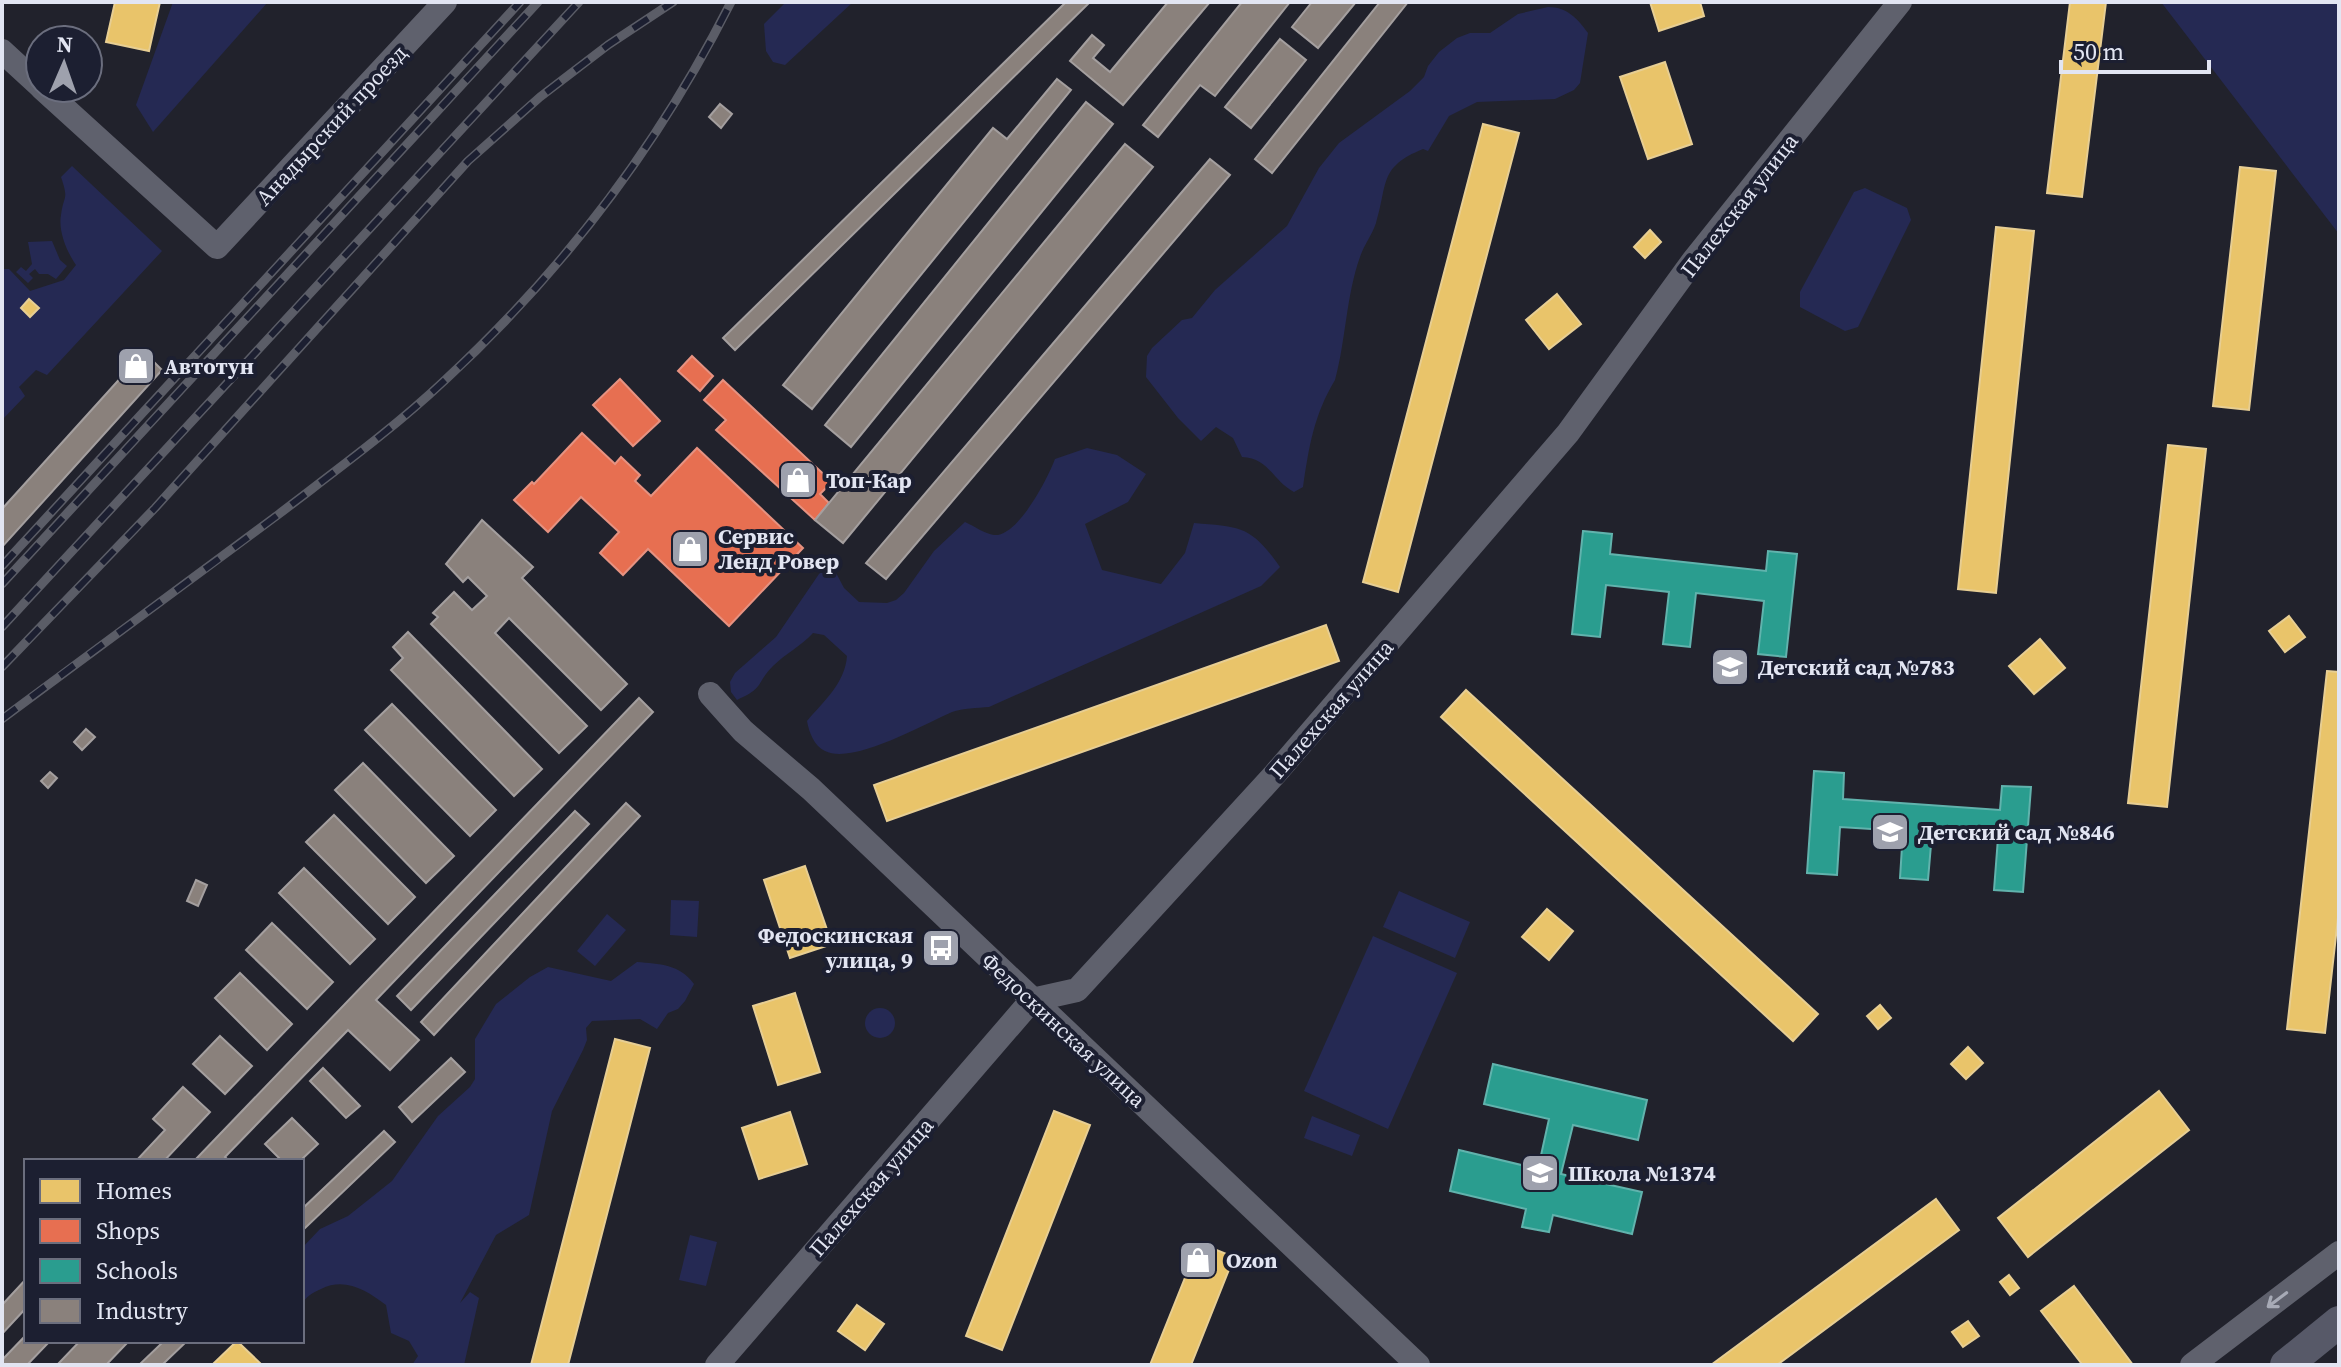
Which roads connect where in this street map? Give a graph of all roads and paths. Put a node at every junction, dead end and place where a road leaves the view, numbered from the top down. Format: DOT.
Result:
graph roads {
  1 [pos="445,2"];
  2 [pos="1900,2"];
  3 [pos="2,51"];
  4 [pos="24,71"];
  5 [pos="60,104"];
  6 [pos="710,694"];
  7 [pos="1032,1000"];
  8 [pos="2339,1253"];
  9 [pos="2339,1322"];
  10 [pos="717,1365"];
  11 [pos="1418,1365"];
  12 [pos="2192,1365"];
  13 [pos="2286,1365"];
  1 -- 5 [label="street, Анадырский проезд"];
  2 -- 7 [label="street, Палехская улица"];
  3 -- 4 [label="street"];
  6 -- 7 [label="street, Федоскинская улица"];
  7 -- 10 [label="street, Палехская улица"];
  7 -- 11 [label="street, Федоскинская улица"];
  8 -- 12 [label="street, one-way"];
  9 -- 13 [label="main road"];
}
